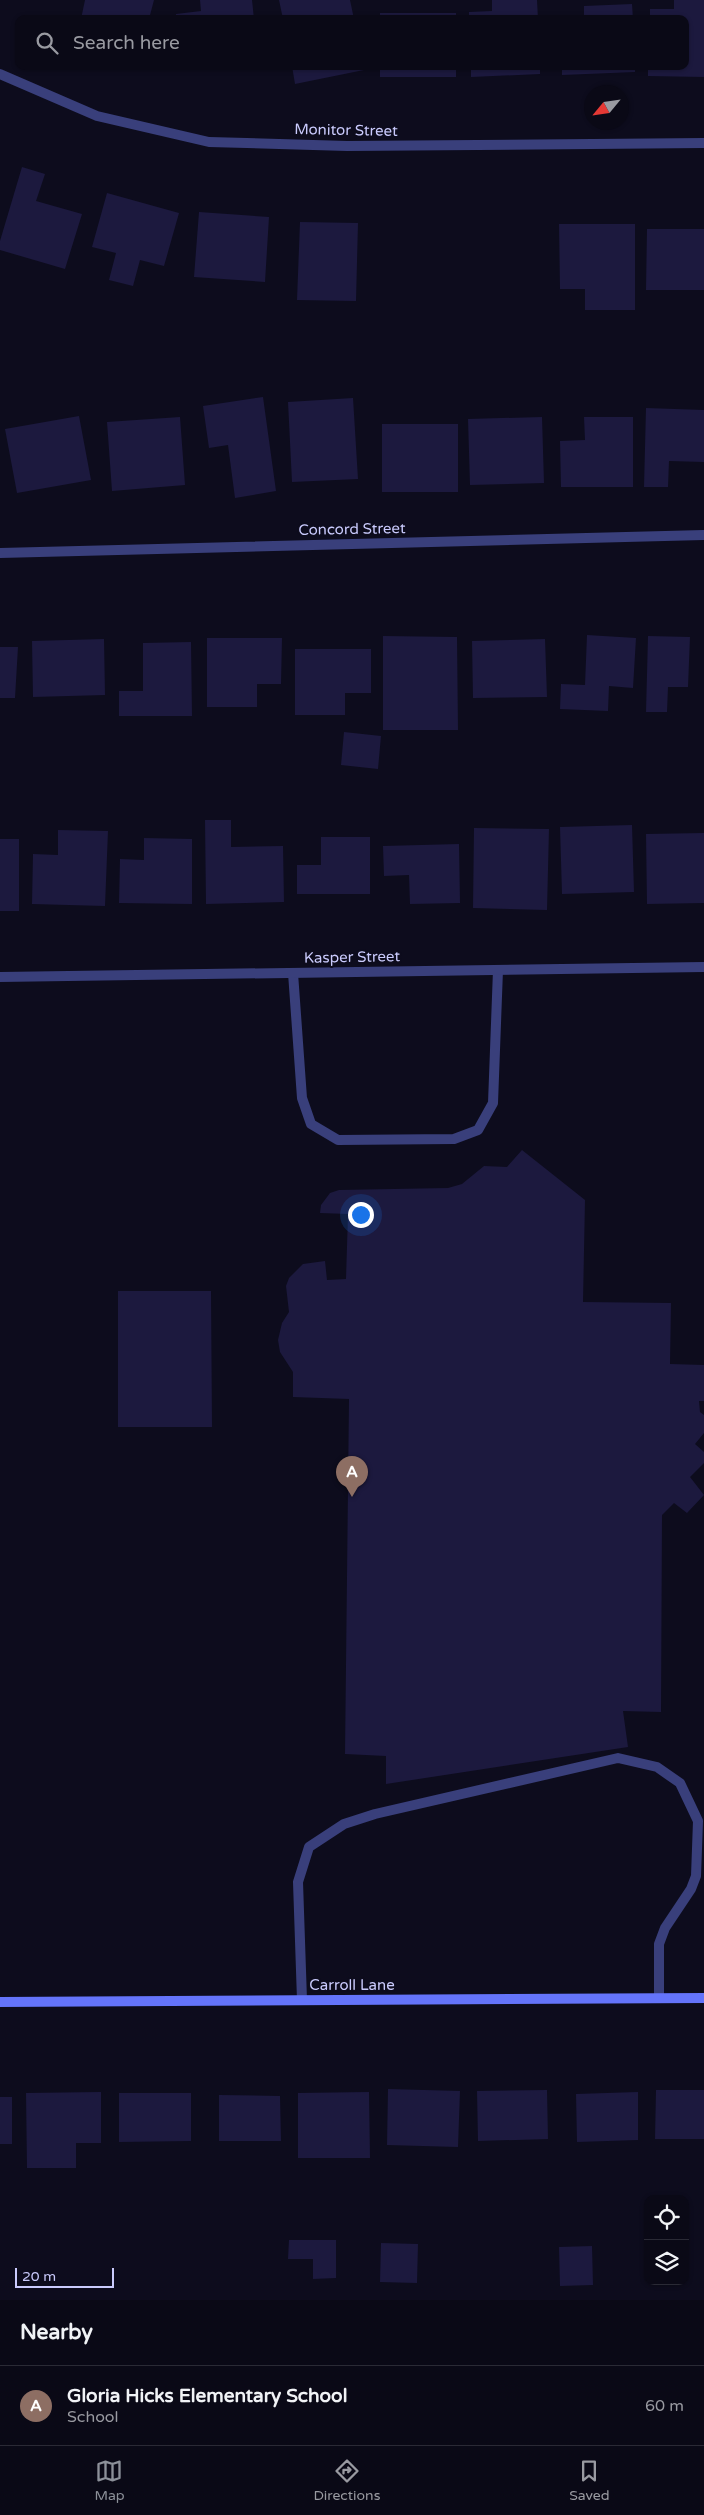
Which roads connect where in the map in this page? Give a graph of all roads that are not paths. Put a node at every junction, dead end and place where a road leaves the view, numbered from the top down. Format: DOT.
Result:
graph roads {
  1 [pos="0,74"];
  2 [pos="704,143"];
  3 [pos="704,535"];
  4 [pos="0,553"];
  5 [pos="704,968"];
  6 [pos="498,970"];
  7 [pos="293,973"];
  8 [pos="0,977"];
  9 [pos="659,1998"];
  10 [pos="704,1998"];
  11 [pos="302,2000"];
  12 [pos="0,2002"];
  1 -- 2 [label="street, Monitor Street"];
  3 -- 4 [label="street, Concord Street"];
  5 -- 6 [label="street, Kasper Street"];
  6 -- 7 [label="street, Kasper Street"];
  6 -- 7 [label="street"];
  7 -- 8 [label="street, Kasper Street"];
  9 -- 10 [label="street, Carroll Lane"];
  9 -- 11 [label="street, Carroll Lane"];
  9 -- 11 [label="street"];
  11 -- 12 [label="street, Carroll Lane"];
}
